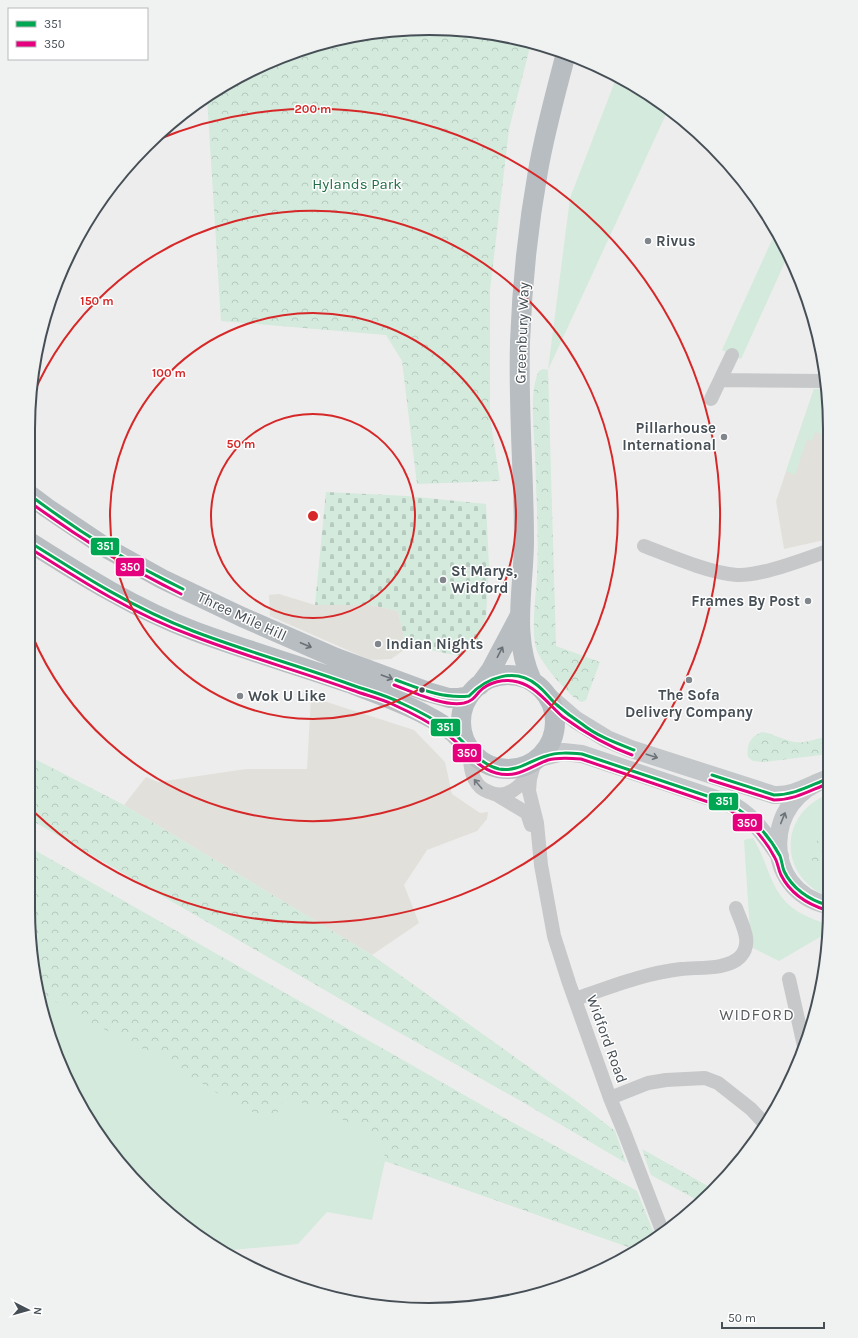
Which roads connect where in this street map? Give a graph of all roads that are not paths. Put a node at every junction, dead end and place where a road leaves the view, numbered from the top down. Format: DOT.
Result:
graph roads {
  1 [pos="564,59"];
  2 [pos="732,355"];
  3 [pos="720,380"];
  4 [pos="820,381"];
  5 [pos="711,399"];
  6 [pos="35,498"];
  7 [pos="35,545"];
  8 [pos="644,546"];
  9 [pos="823,553"];
  10 [pos="519,617"];
  11 [pos="532,681"];
  12 [pos="474,690"];
  13 [pos="546,695"];
  14 [pos="469,749"];
  15 [pos="535,764"];
  16 [pos="820,782"];
  17 [pos="497,795"];
  18 [pos="539,850"];
  19 [pos="780,856"];
  20 [pos="823,903"];
  21 [pos="736,908"];
  22 [pos="789,979"];
  23 [pos="575,999"];
  24 [pos="802,1036"];
  25 [pos="610,1098"];
  26 [pos="762,1120"];
  27 [pos="661,1228"];
  1 -- 10 [label="highway, Greenbury Way"];
  2 -- 3 [label="street"];
  3 -- 4 [label="street"];
  3 -- 5 [label="street"];
  6 -- 12 [label="highway, Three Mile Hill, one-way"];
  7 -- 14 [label="highway, Three Mile Hill"];
  8 -- 9 [label="street"];
  10 -- 11 [label="highway, Greenbury Way"];
  12 -- 10 [label="highway, Greenbury Way, one-way"];
  11 -- 12 [label="highway"];
  11 -- 13 [label="highway"];
  12 -- 14 [label="highway"];
  13 -- 15 [label="highway"];
  13 -- 16 [label="main road, one-way"];
  14 -- 15 [label="highway"];
  17 -- 14 [label="street, Widford Road, one-way"];
  15 -- 17 [label="street"];
  15 -- 18 [label="street, Widford Road"];
  15 -- 19 [label="main road"];
  19 -- 16 [label="main road, one-way"];
  17 -- 18 [label="street, Widford Road"];
  18 -- 23 [label="street, Widford Road"];
  19 -- 20 [label="main road"];
  21 -- 23 [label="street"];
  22 -- 24 [label="street"];
  23 -- 25 [label="street, Widford Road"];
  25 -- 26 [label="street"];
  25 -- 27 [label="street, Widford Road"];
}
